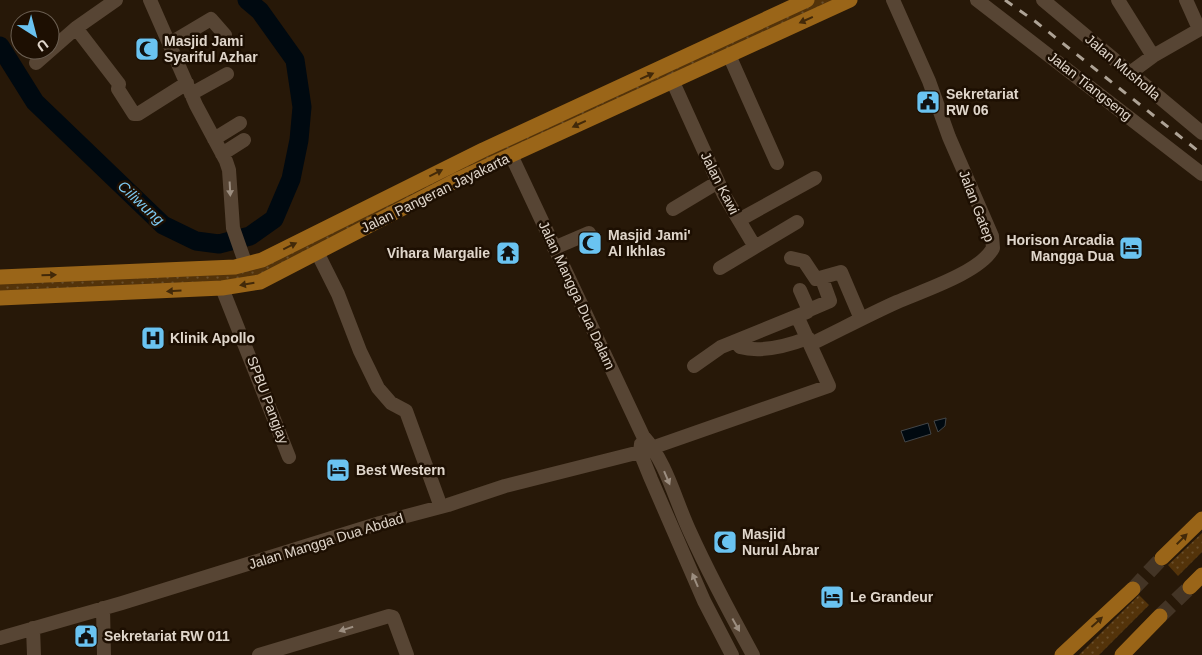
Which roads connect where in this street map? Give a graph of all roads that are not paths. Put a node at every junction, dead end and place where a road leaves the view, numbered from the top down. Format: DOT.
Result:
graph roads {
  1 [pos="116,0"];
  2 [pos="150,0"];
  3 [pos="807,0"];
  4 [pos="850,0"];
  5 [pos="893,0"];
  6 [pos="977,0"];
  7 [pos="1043,0"];
  8 [pos="1118,0"];
  9 [pos="1186,0"];
  10 [pos="76,28"];
  11 [pos="1201,29"];
  12 [pos="225,35"];
  13 [pos="169,44"];
  14 [pos="729,55"];
  15 [pos="1153,56"];
  16 [pos="36,63"];
  17 [pos="1130,73"];
  18 [pos="227,74"];
  19 [pos="672,80"];
  20 [pos="623,87"];
  21 [pos="189,88"];
  22 [pos="592,100"];
  23 [pos="630,101"];
  24 [pos="599,114"];
  25 [pos="240,123"];
  26 [pos="1202,134"];
  27 [pos="214,139"];
  28 [pos="244,140"];
  29 [pos="222,154"];
  30 [pos="510,155"];
  31 [pos="777,163"];
  32 [pos="1202,174"];
  33 [pos="815,178"];
  34 [pos="718,182"];
  35 [pos="673,209"];
  36 [pos="739,220"];
  37 [pos="798,222"];
  38 [pos="589,233"];
  39 [pos="755,247"];
  40 [pos="554,248"];
  41 [pos="317,252"];
  42 [pos="790,258"];
  43 [pos="246,265"];
  44 [pos="720,268"];
  45 [pos="0,277"];
  46 [pos="822,278"];
  47 [pos="222,288"];
  48 [pos="800,290"];
  49 [pos="0,298"];
  50 [pos="803,313"];
  51 [pos="861,319"];
  52 [pos="809,341"];
  53 [pos="736,342"];
  54 [pos="694,366"];
  55 [pos="646,449"];
  56 [pos="289,458"];
  57 [pos="441,507"];
  58 [pos="1202,519"];
  59 [pos="1162,558"];
  60 [pos="1202,575"];
  61 [pos="1190,586"];
  62 [pos="1133,589"];
  63 [pos="102,608"];
  64 [pos="1160,616"];
  65 [pos="33,628"];
  66 [pos="0,638"];
  67 [pos="34,655"];
  68 [pos="104,655"];
  69 [pos="259,655"];
  70 [pos="407,655"];
  71 [pos="732,655"];
  72 [pos="753,655"];
  73 [pos="1062,655"];
  74 [pos="1122,655"];
  1 -- 10 [label="street"];
  2 -- 13 [label="street"];
  20 -- 3 [label="main road, Jalan Pangeran Jayakarta, one-way"];
  4 -- 14 [label="main road, Jalan Pangeran Jayakarta, one-way"];
  5 -- 51 [label="street, Jalan Gatep"];
  6 -- 32 [label="street, Jalan Tiangseng"];
  7 -- 17 [label="street, Jalan Musholla"];
  8 -- 15 [label="street"];
  9 -- 11 [label="street"];
  10 -- 16 [label="street"];
  10 -- 21 [label="street"];
  11 -- 15 [label="street"];
  12 -- 13 [label="street"];
  13 -- 21 [label="street"];
  14 -- 19 [label="main road, Jalan Pangeran Jayakarta"];
  14 -- 31 [label="street"];
  15 -- 17 [label="street"];
  17 -- 26 [label="street, Jalan Musholla"];
  18 -- 21 [label="street"];
  19 -- 23 [label="main road, Jalan Pangeran Jayakarta"];
  19 -- 34 [label="street, Jalan Kawi"];
  20 -- 22 [label="main road, Jalan Pangeran Jayakarta"];
  20 -- 23 [label="main road"];
  21 -- 27 [label="street"];
  22 -- 24 [label="main road"];
  43 -- 22 [label="main road, Jalan Pangeran Jayakarta, one-way"];
  23 -- 24 [label="main road, Jalan Pangeran Jayakarta"];
  24 -- 30 [label="main road, Jalan Pangeran Jayakarta, one-way"];
  25 -- 27 [label="street"];
  27 -- 29 [label="street"];
  28 -- 29 [label="street"];
  29 -- 43 [label="street, one-way"];
  30 -- 40 [label="street, Jalan Mangga Dua Dalam"];
  30 -- 41 [label="main road, Jalan Pangeran Jayakarta"];
  33 -- 36 [label="street"];
  34 -- 35 [label="street"];
  34 -- 36 [label="street, Jalan Kawi"];
  36 -- 39 [label="street, Jalan Kawi"];
  37 -- 39 [label="street"];
  38 -- 40 [label="street"];
  39 -- 44 [label="street"];
  40 -- 55 [label="street, Jalan Mangga Dua Dalam"];
  41 -- 47 [label="main road, Jalan Pangeran Jayakarta, one-way"];
  41 -- 57 [label="street"];
  42 -- 46 [label="street"];
  45 -- 43 [label="main road, Jalan Pangeran Jayakarta, one-way"];
  46 -- 50 [label="street"];
  46 -- 51 [label="street"];
  47 -- 49 [label="main road, Jalan Pangeran Jayakarta, one-way"];
  47 -- 56 [label="street, SPBU Pangjay"];
  48 -- 50 [label="street"];
  50 -- 52 [label="street"];
  50 -- 53 [label="street"];
  51 -- 52 [label="street, Jalan Gatep"];
  52 -- 53 [label="street, Jalan Gatep"];
  52 -- 55 [label="street, Jalan Mangga Dua Abdad"];
  53 -- 54 [label="street"];
  55 -- 57 [label="street, Jalan Mangga Dua Abdad"];
  71 -- 55 [label="street, one-way"];
  55 -- 72 [label="street, one-way"];
  57 -- 63 [label="street, Jalan Mangga Dua Abdad"];
  59 -- 58 [label="main road, one-way"];
  60 -- 61 [label="main road"];
  73 -- 62 [label="main road, one-way"];
  63 -- 65 [label="street, Jalan Mangga Dua Abdad"];
  63 -- 68 [label="street"];
  64 -- 74 [label="main road"];
  65 -- 66 [label="street, Jalan Mangga Dua Abdad"];
  65 -- 67 [label="street"];
  70 -- 69 [label="street, one-way"];
}
